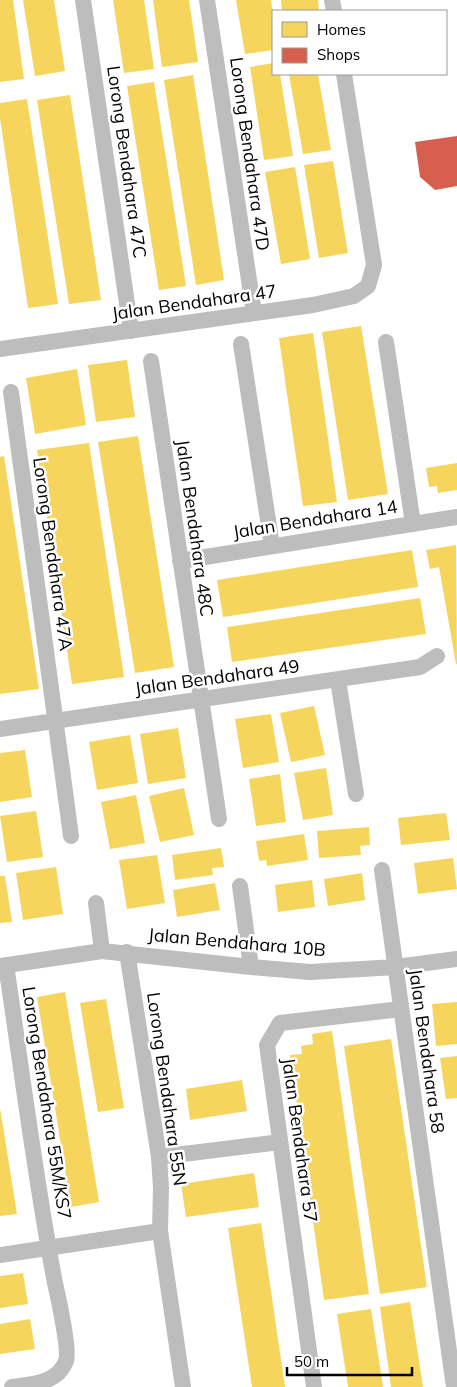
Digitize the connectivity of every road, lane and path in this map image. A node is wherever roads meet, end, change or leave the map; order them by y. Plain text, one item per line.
1 (83, 0) edge
2 (207, 0) edge
3 (344, 75) edge
4 (254, 313) junction
5 (131, 331) junction
6 (386, 342) dead end
7 (242, 344) dead end
8 (0, 349) edge
9 (151, 361) dead end
10 (11, 392) dead end
11 (457, 517) edge
12 (413, 524) junction
13 (272, 546) junction
14 (180, 561) junction
15 (437, 656) dead end
16 (338, 680) junction
17 (200, 700) junction
18 (55, 721) junction
19 (0, 729) edge
20 (356, 794) dead end
21 (219, 819) dead end
22 (71, 836) dead end
23 (382, 870) dead end
24 (240, 886) dead end
25 (96, 903) dead end
26 (102, 950) junction
27 (128, 952) junction
28 (457, 959) edge
29 (3, 966) edge
30 (251, 967) junction
31 (396, 967) junction
32 (401, 1009) junction
33 (280, 1142) junction
34 (158, 1157) junction
35 (160, 1232) junction
36 (49, 1248) junction
37 (0, 1255) edge
38 (12, 1387) edge
39 (183, 1387) edge
40 (314, 1387) edge
41 (454, 1387) edge

1 - 5 street, Lorong Bendahara 47C
2 - 4 street, Lorong Bendahara 47D
3 - 4 street, Jalan Bendahara 47
4 - 5 street, Jalan Bendahara 47
5 - 8 street, Jalan Bendahara 47
6 - 12 street
7 - 13 street
9 - 14 street, Jalan Bendahara 48C
10 - 18 street, Lorong Bendahara 47A
11 - 12 street, Jalan Bendahara 14
12 - 13 street, Jalan Bendahara 14
13 - 14 street, Jalan Bendahara 14
14 - 17 street, Jalan Bendahara 48C
15 - 16 street, Jalan Bendahara 49
16 - 17 street, Jalan Bendahara 49
16 - 20 street
17 - 18 street, Jalan Bendahara 49
17 - 21 street, Jalan Bendahara 48C
18 - 19 street, Jalan Bendahara 49
18 - 22 street, Lorong Bendahara 47A
23 - 31 street, Jalan Bendahara 58
24 - 30 street
25 - 26 street
26 - 27 street, Jalan Bendahara 10B
26 - 29 street, Jalan Bendahara 10B
27 - 30 street, Jalan Bendahara 10B
27 - 34 street, Lorong Bendahara 55N
28 - 31 street, Jalan Bendahara 10B
29 - 36 street, Lorong Bendahara 55M/KS7
30 - 31 street, Jalan Bendahara 10B
31 - 32 street, Jalan Bendahara 58
32 - 33 street, Jalan Bendahara 57
32 - 41 street, Jalan Bendahara 58
33 - 34 street
33 - 40 street, Jalan Bendahara 57
34 - 35 street, Lorong Bendahara 55N
35 - 36 street
35 - 39 street, Lorong Bendahara 55N
36 - 37 street
36 - 38 street, Lorong Bendahara 55M/KS7

